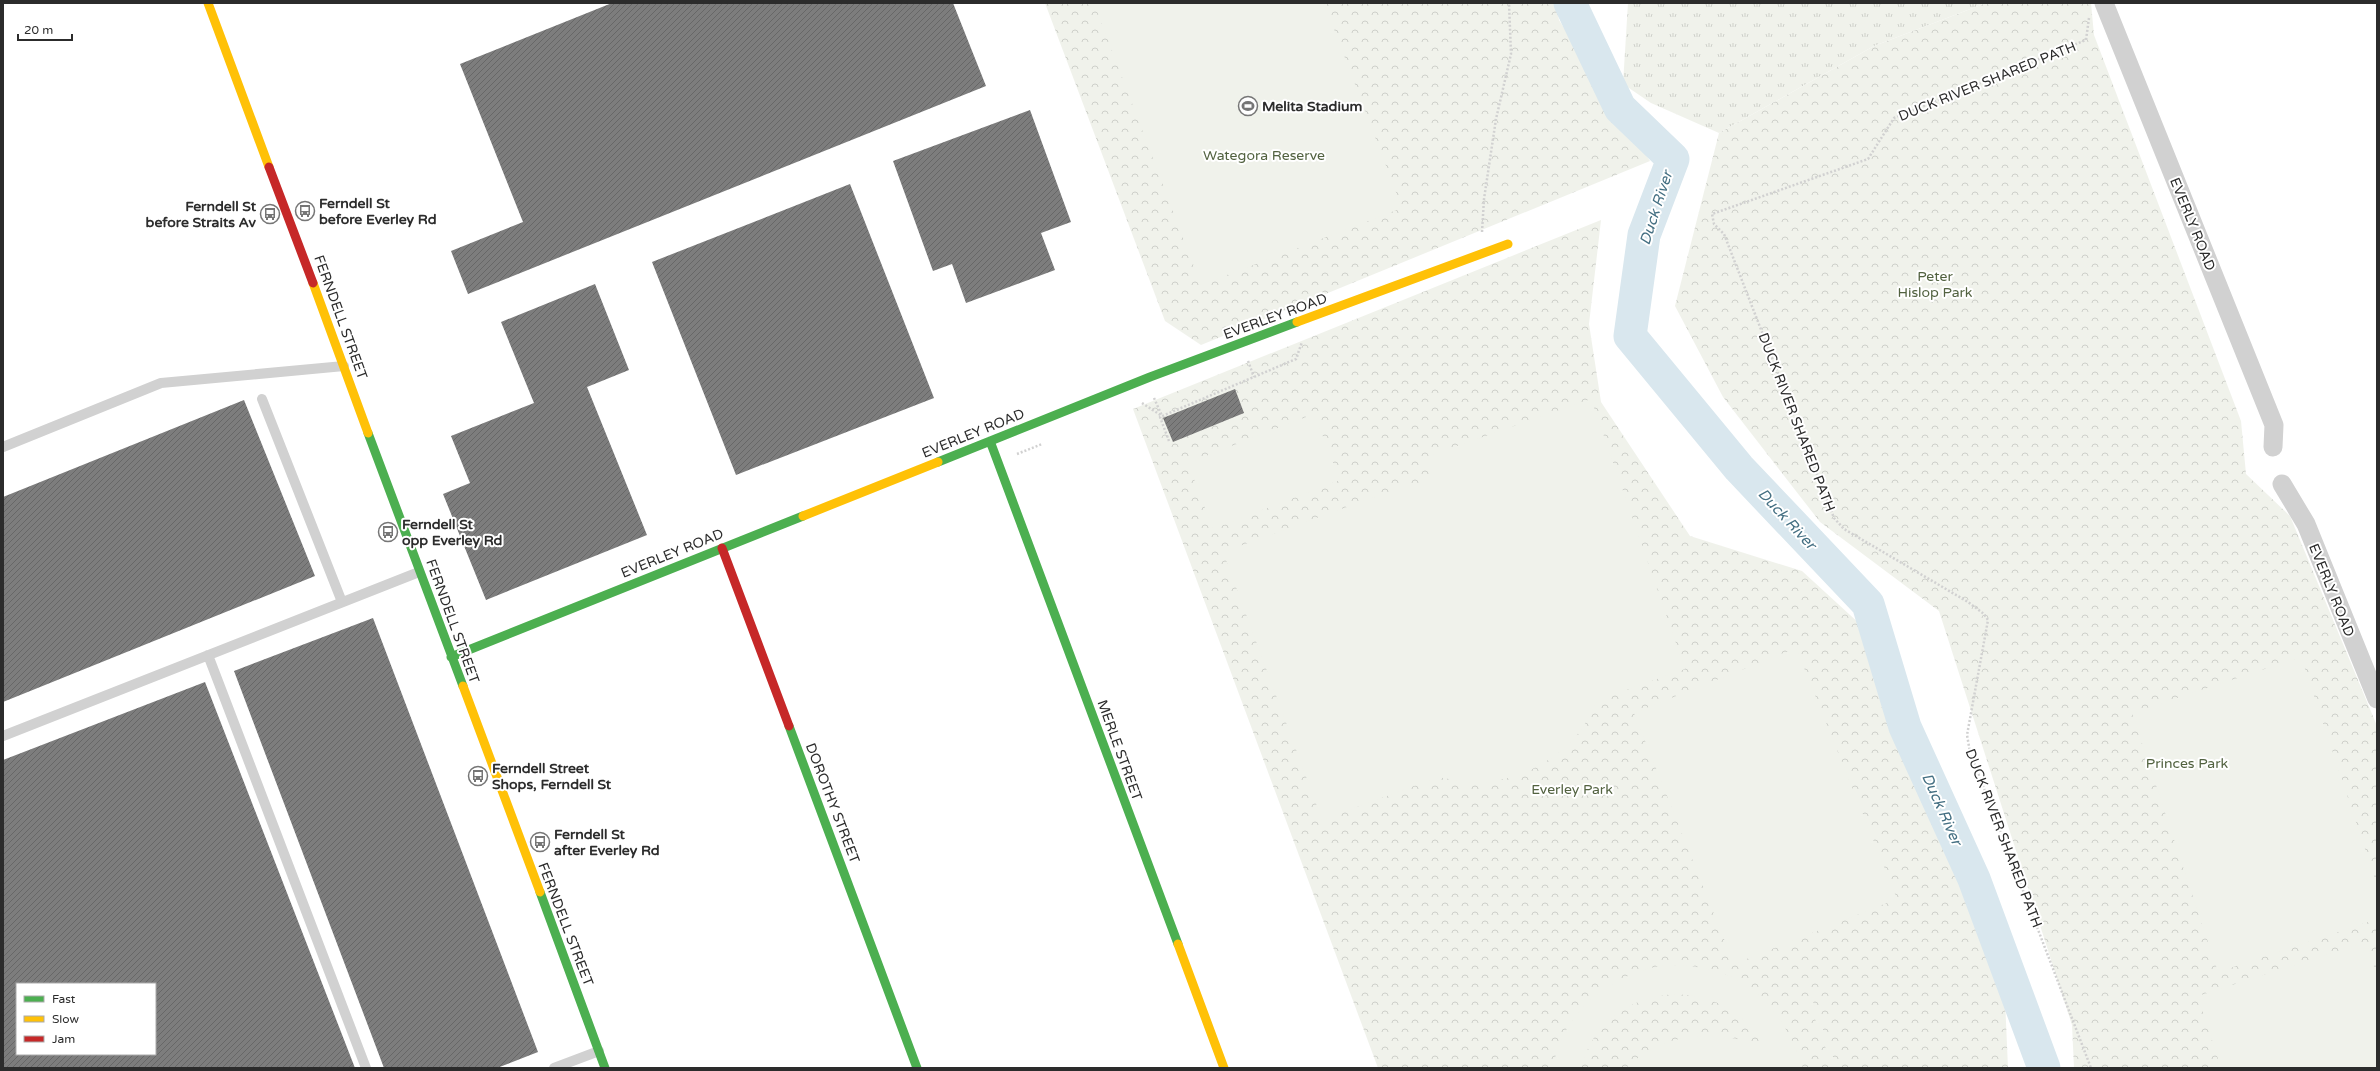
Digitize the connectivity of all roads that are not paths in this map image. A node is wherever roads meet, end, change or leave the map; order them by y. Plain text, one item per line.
1 (208, 3) edge
2 (2097, 8) edge
3 (1508, 244) dead end
4 (344, 366) junction
5 (262, 399) dead end
6 (990, 441) junction
7 (2273, 446) dead end
8 (3, 447) edge
9 (2282, 484) dead end
10 (722, 548) junction
11 (420, 572) junction
12 (342, 602) junction
13 (208, 655) junction
14 (451, 657) junction
15 (2377, 699) edge
16 (3, 736) edge
17 (599, 1051) junction
18 (366, 1068) edge
19 (554, 1068) edge
20 (605, 1068) edge
21 (917, 1068) edge
22 (1224, 1068) edge

1 - 4 street, FERNDELL STREET
2 - 7 street, EVERLY ROAD
3 - 6 street, EVERLEY ROAD
4 - 8 lane
4 - 11 street, FERNDELL STREET
5 - 12 lane
6 - 10 street, EVERLEY ROAD
6 - 22 street, MERLE STREET
9 - 15 street, EVERLY ROAD
10 - 14 street, EVERLEY ROAD
10 - 21 street, DOROTHY STREET
11 - 12 lane
11 - 14 street, FERNDELL STREET
12 - 13 lane
13 - 16 lane
13 - 18 lane
14 - 17 street, FERNDELL STREET
17 - 19 lane
17 - 20 street, FERNDELL STREET

